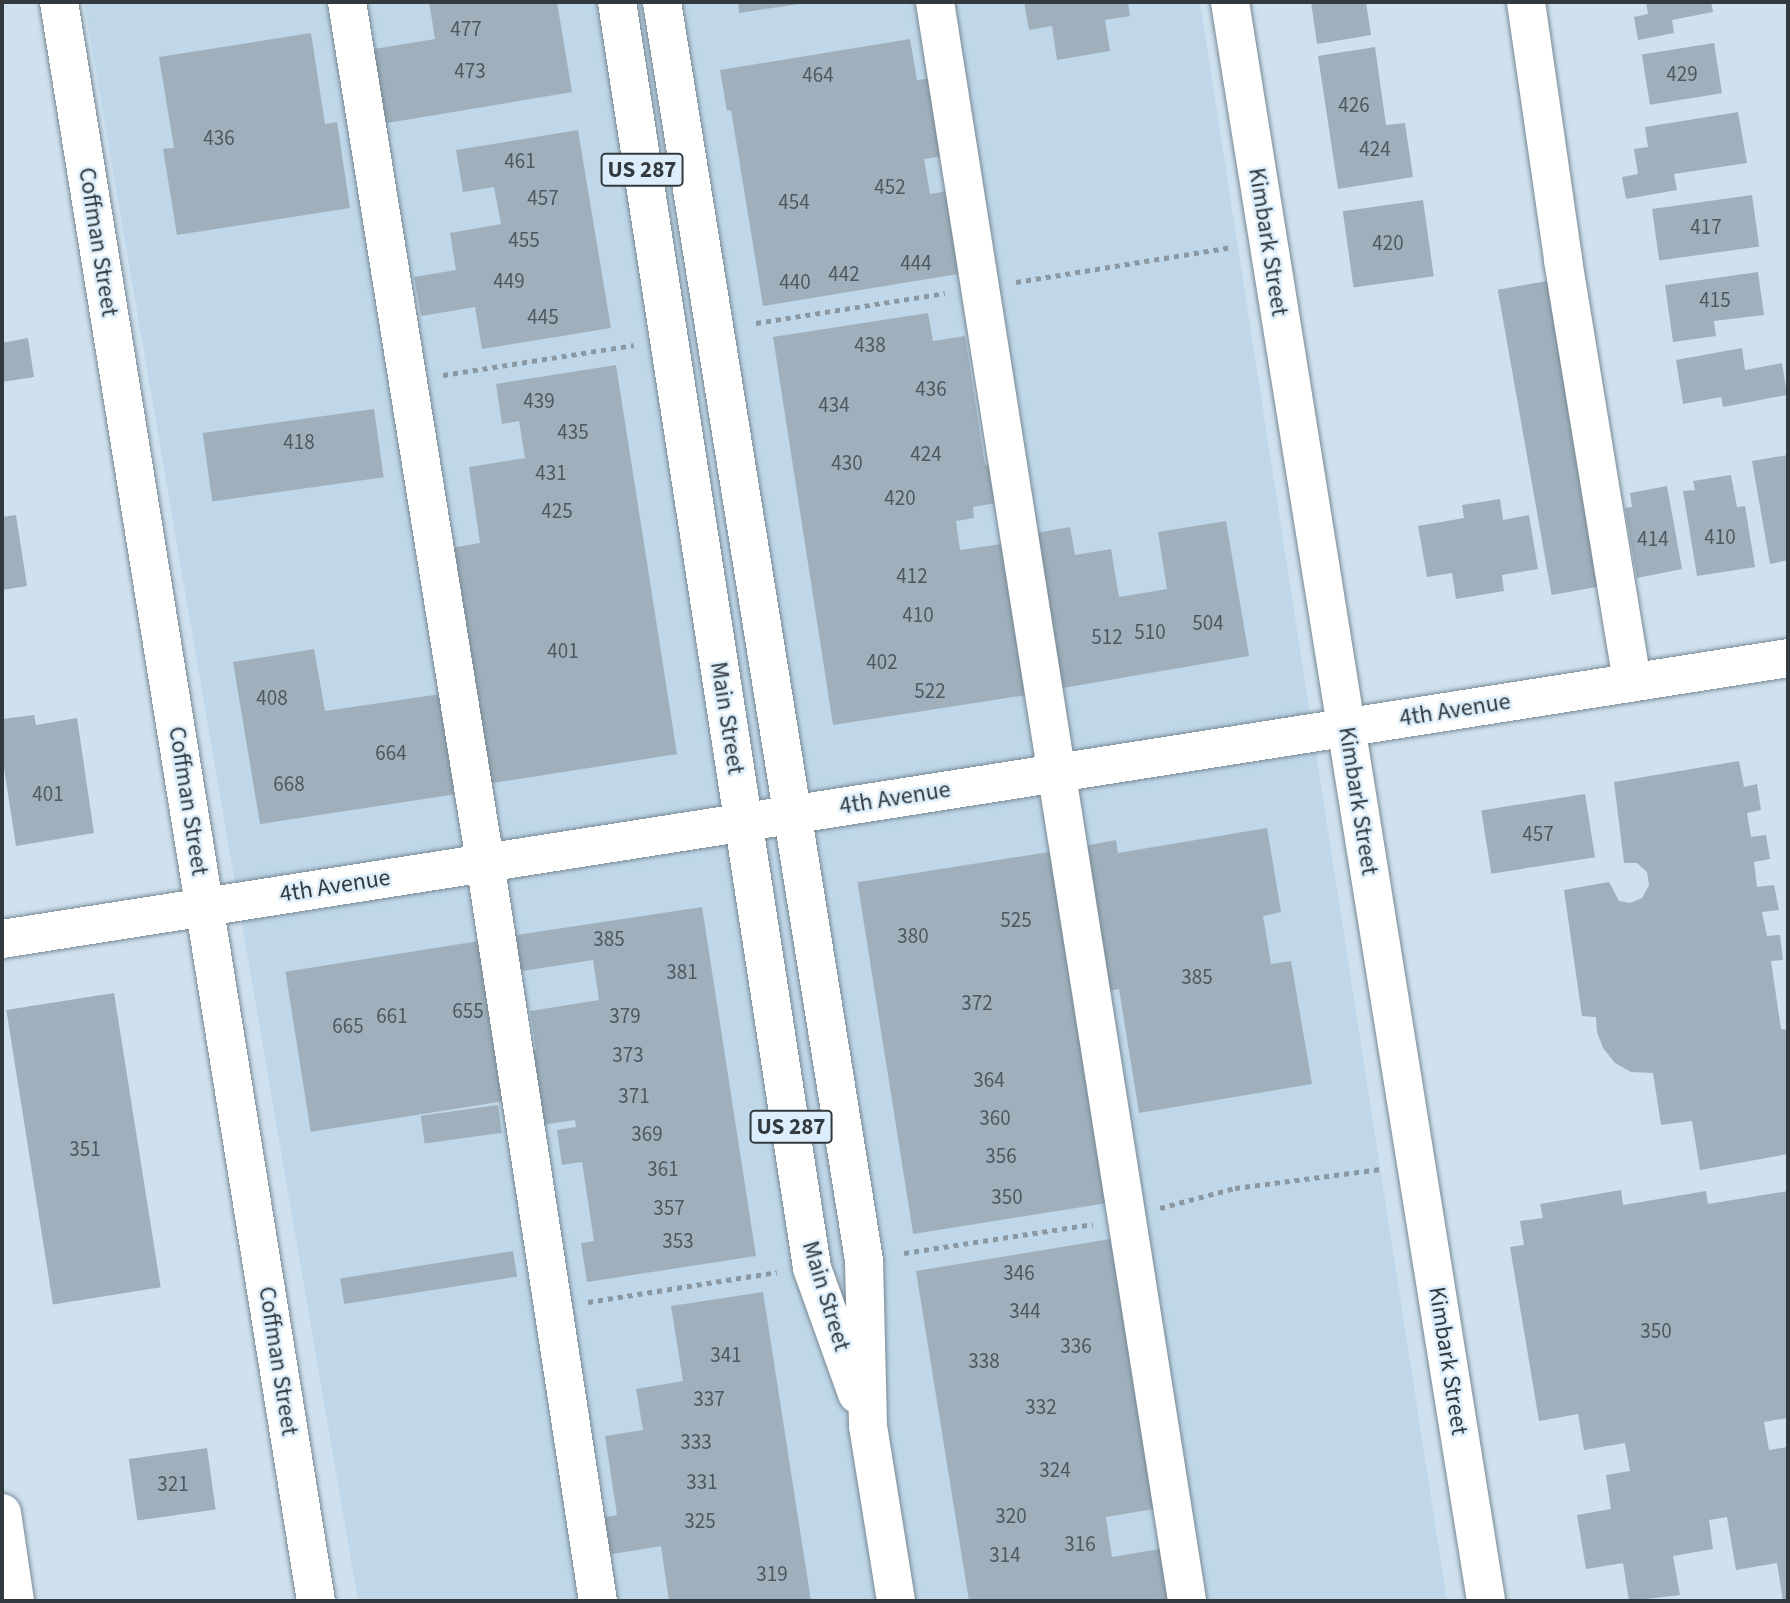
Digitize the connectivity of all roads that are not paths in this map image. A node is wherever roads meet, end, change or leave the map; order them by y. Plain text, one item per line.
1 (59, 2) edge
2 (347, 2) edge
3 (617, 2) edge
4 (662, 2) edge
5 (935, 2) edge
6 (1230, 2) edge
7 (1526, 2) edge
8 (1788, 658) edge
9 (1632, 682) junction
10 (1346, 728) junction
11 (1055, 773) junction
12 (791, 814) junction
13 (743, 821) junction
14 (485, 862) junction
15 (205, 906) junction
16 (2, 939) edge
17 (868, 1426) junction
18 (2, 1513) edge
19 (15, 1601) edge
20 (316, 1601) edge
21 (598, 1601) edge
22 (895, 1601) edge
23 (1188, 1601) edge
24 (1486, 1601) edge

1 - 15 main road, Coffman Street
2 - 14 main road
3 - 13 main road, Main Street / US 287
4 - 12 main road, Main Street / US 287
5 - 11 main road
6 - 10 main road, Kimbark Street
7 - 9 main road
8 - 9 main road, 4th Avenue
9 - 10 main road, 4th Avenue
10 - 11 main road, 4th Avenue
10 - 24 main road, Kimbark Street
11 - 12 main road, 4th Avenue
11 - 23 main road
12 - 13 main road, 4th Avenue
12 - 17 main road, Main Street / US 287
13 - 14 main road, 4th Avenue
13 - 17 main road, Main Street / US 287
14 - 15 main road, 4th Avenue
14 - 21 main road
15 - 16 main road, 4th Avenue
15 - 20 main road, Coffman Street
17 - 22 main road, Main Street / US 287
18 - 19 main road

